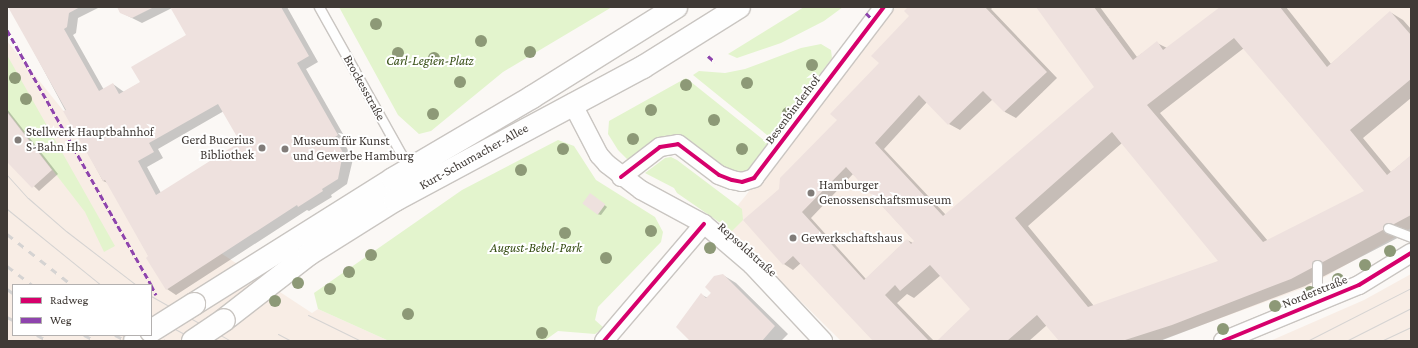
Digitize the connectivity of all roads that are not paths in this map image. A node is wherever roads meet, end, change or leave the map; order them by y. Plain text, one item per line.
1 (319, 7) edge
2 (676, 7) edge
3 (884, 7) edge
4 (737, 8) edge
5 (572, 103) junction
6 (621, 177) junction
7 (415, 178) junction
8 (704, 224) junction
9 (1388, 228) dead end
10 (1411, 237) edge
11 (1411, 254) edge
12 (1317, 265) dead end
13 (1317, 302) junction
14 (152, 330) edge
15 (193, 341) edge
16 (604, 341) edge
17 (823, 341) edge
18 (1223, 341) edge

1 - 7 lane, Brockesstraße
2 - 7 main road, Kurt-Schumacher-Allee
3 - 6 street, Besenbinderhof
4 - 5 main road, Kurt-Schumacher-Allee
5 - 6 street, Repsoldstraße
5 - 7 main road, Kurt-Schumacher-Allee
6 - 8 street, Repsoldstraße
7 - 14 main road, Kurt-Schumacher-Allee, bridge
7 - 15 main road, Kurt-Schumacher-Allee, bridge
8 - 16 street
8 - 17 street, Repsoldstraße
9 - 10 lane
11 - 13 street, Norderstraße
12 - 13 lane
13 - 18 street, Norderstraße

